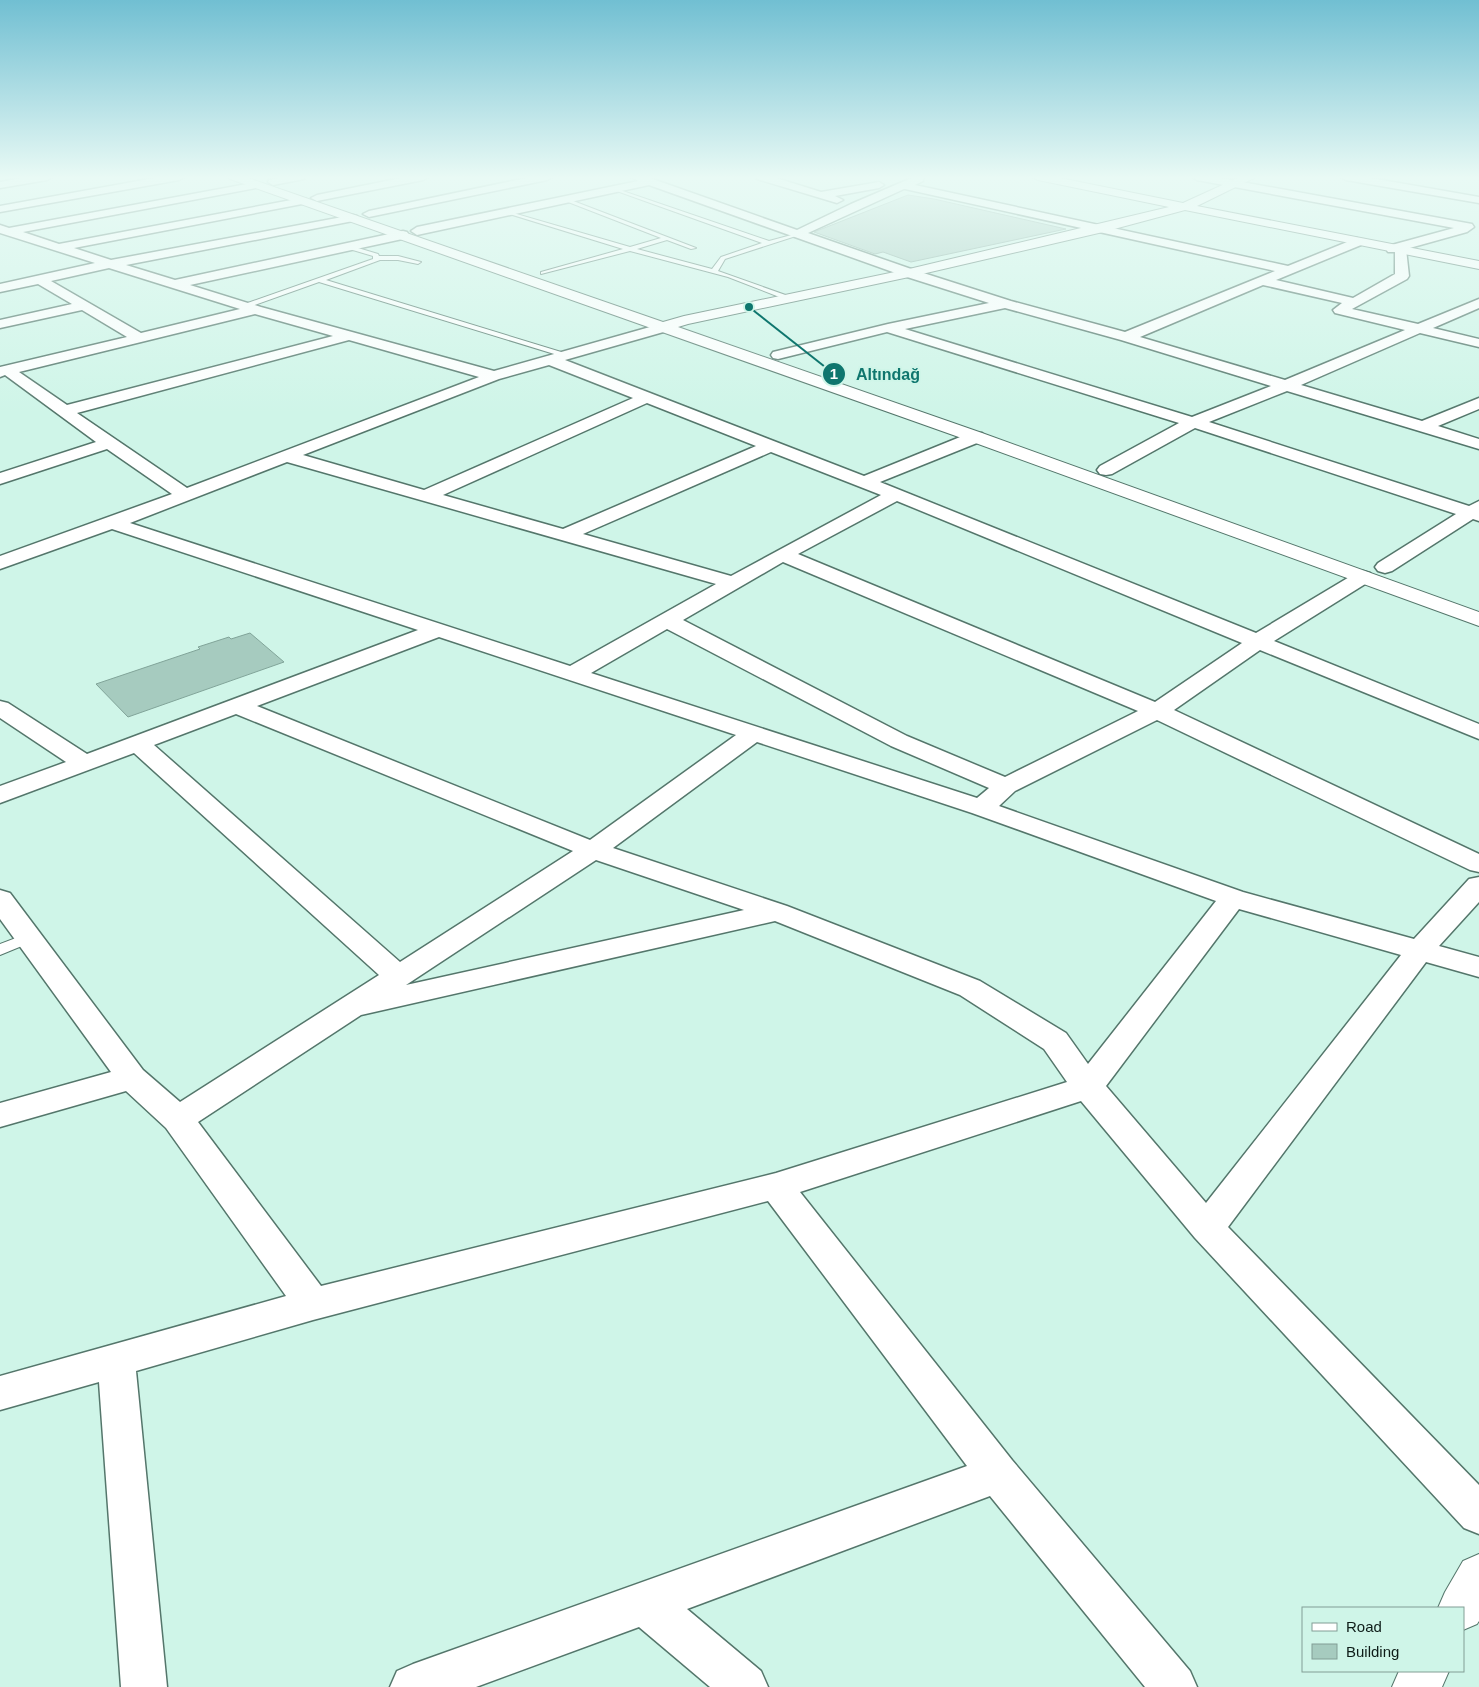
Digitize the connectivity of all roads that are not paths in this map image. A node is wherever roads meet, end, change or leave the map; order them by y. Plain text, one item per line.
1 (83, 256) edge
2 (152, 256) edge
3 (307, 256) edge
4 (470, 256) edge
5 (486, 256) edge
6 (606, 256) edge
7 (655, 256) edge
8 (730, 256) edge
9 (859, 256) edge
10 (983, 256) edge
11 (1226, 256) edge
12 (1324, 256) edge
13 (1398, 256) edge
14 (1428, 256) edge
15 (378, 258) joint
16 (418, 262) dead end
17 (109, 264) junction
18 (1479, 265) edge
19 (1289, 270) junction
20 (714, 272) junction
21 (544, 273) junction
22 (909, 273) junction
23 (39, 279) junction
24 (319, 280) junction
25 (1262, 281) junction
26 (175, 284) junction
27 (0, 288) edge
28 (790, 298) junction
29 (1354, 302) junction
30 (1479, 303) edge
31 (1006, 304) junction
32 (84, 306) junction
33 (249, 308) junction
34 (684, 320) junction
35 (0, 324) edge
36 (662, 328) junction
37 (888, 328) junction
38 (1420, 328) junction
39 (350, 336) junction
40 (1126, 337) junction
41 (139, 338) junction
42 (1479, 343) edge
43 (778, 355) junction
44 (559, 357) junction
45 (4, 371) edge
46 (494, 376) junction
47 (1285, 386) junction
48 (648, 396) junction
49 (1479, 403) edge
50 (64, 411) junction
51 (1193, 422) junction
52 (1423, 427) junction
53 (976, 437) junction
54 (108, 443) junction
55 (1479, 444) edge
56 (770, 446) junction
57 (286, 456) junction
58 (1106, 470) junction
59 (0, 479) edge
60 (864, 482) junction
61 (896, 494) junction
62 (186, 495) junction
63 (427, 495) junction
64 (1476, 511) edge
65 (112, 523) junction
66 (567, 534) junction
67 (1310, 541) dead end
68 (782, 555) junction
69 (0, 563) edge
70 (1365, 569) junction
71 (1393, 570) joint
72 (734, 583) junction
73 (1479, 618) edge
74 (667, 620) junction
75 (439, 630) junction
76 (1256, 643) junction
77 (572, 674) junction
78 (235, 706) junction
79 (0, 708) edge
80 (1157, 711) junction
81 (1479, 732) edge
82 (754, 733) junction
83 (137, 743) junction
84 (84, 764) junction
85 (1006, 786) junction
86 (0, 795) edge
87 (981, 808) junction
88 (593, 850) junction
89 (1479, 864) edge
90 (1479, 885) edge
91 (1233, 898) junction
92 (0, 899) edge
93 (777, 912) junction
94 (29, 938) junction
95 (1421, 949) junction
96 (0, 950) edge
97 (1479, 967) edge
98 (1479, 972) edge
99 (398, 976) junction
100 (345, 1010) junction
101 (132, 1078) junction
102 (1088, 1087) junction
103 (0, 1115) edge
104 (178, 1119) junction
105 (776, 1186) junction
106 (1207, 1228) junction
107 (313, 1304) junction
108 (116, 1358) junction
109 (0, 1392) edge
110 (998, 1474) junction
111 (1479, 1514) edge
112 (1479, 1577) edge
113 (645, 1603) junction
114 (1462, 1607) edge
115 (1424, 1672) edge
116 (144, 1687) edge
117 (413, 1687) edge
118 (746, 1687) edge
119 (1174, 1687) edge
120 (1416, 1687) edge

1 - 17 street
2 - 17 street
3 - 26 street
4 - 36 main road
5 - 21 main road
6 - 21 lane
7 - 20 lane
8 - 20 lane
9 - 22 street
10 - 22 main road
11 - 19 street
12 - 19 street
13 - 29 street
14 - 18 main road
15 - 16 lane
15 - 24 lane
17 - 23 street
17 - 26 street
19 - 25 street
20 - 28 lane
21 - 34 main road
22 - 28 main road
22 - 31 street
23 - 27 street
23 - 32 street
24 - 33 lane
24 - 44 lane
25 - 29 street
25 - 40 street
26 - 33 street
28 - 34 main road
29 - 38 street
30 - 38 street
31 - 37 street
31 - 40 street
32 - 35 street
32 - 41 street
33 - 39 street
33 - 41 street
34 - 36 main road
34 - 43 main road
36 - 44 street
36 - 53 main road
37 - 43 street
37 - 51 street
38 - 42 street
38 - 47 street
39 - 46 street
39 - 50 street
40 - 47 street
41 - 45 street
43 - 58 main road
44 - 46 street
44 - 48 street
45 - 50 street
46 - 57 street
47 - 51 street
47 - 52 street
48 - 56 street
48 - 63 street
49 - 52 street
50 - 54 street
51 - 58 street
51 - 64 street
52 - 55 street
53 - 60 street
53 - 70 main road
54 - 59 street
54 - 62 street
56 - 60 street
56 - 66 street
57 - 62 street
57 - 63 street
58 - 67 main road
60 - 61 street
61 - 68 street
61 - 76 street
62 - 65 street
63 - 66 street
64 - 71 street
65 - 69 street
65 - 75 street
66 - 72 street
68 - 72 street
68 - 80 street
70 - 71 main road
70 - 73 main road
70 - 76 street
72 - 74 street
74 - 77 street
74 - 85 street
75 - 77 street
75 - 78 street
76 - 80 street
76 - 81 street
77 - 82 street
78 - 83 street
78 - 88 street
79 - 84 street
80 - 85 street
80 - 89 street
82 - 87 street
82 - 88 street
83 - 84 street
83 - 99 street
84 - 86 street
85 - 87 street
87 - 91 street
88 - 93 street
88 - 99 street
90 - 95 street
91 - 95 street
91 - 102 street
92 - 94 street
93 - 100 street
93 - 102 street
94 - 96 lane
94 - 101 street
95 - 97 street
95 - 98 street
95 - 106 street
99 - 100 street
100 - 104 street
101 - 103 street
101 - 104 street
102 - 105 street
102 - 106 street
104 - 107 street
105 - 107 street
105 - 110 street
106 - 111 street
107 - 108 street
108 - 109 street
108 - 116 street
110 - 113 street
110 - 119 street
112 - 114 main road
113 - 117 street
113 - 118 street
115 - 120 main road

